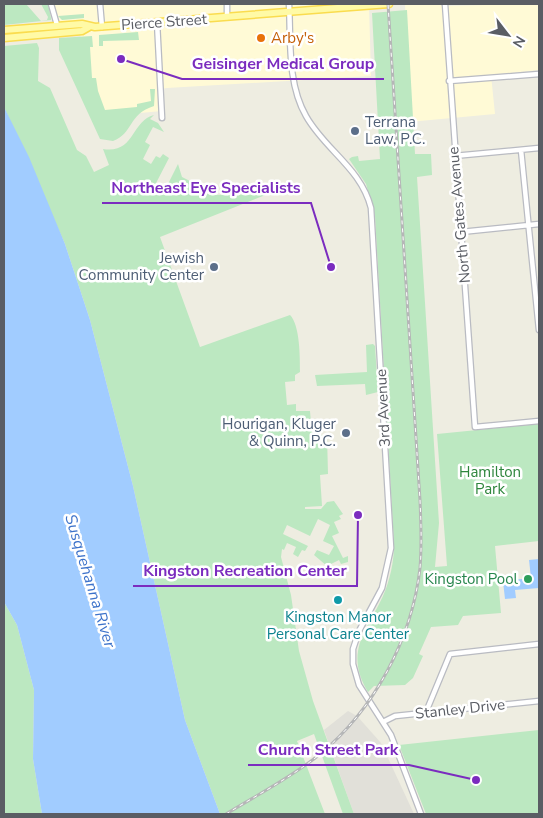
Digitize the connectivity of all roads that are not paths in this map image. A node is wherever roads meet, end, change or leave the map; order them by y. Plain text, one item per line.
1 (51, 4) edge
2 (100, 4) edge
3 (226, 4) edge
4 (289, 4) edge
5 (389, 4) edge
6 (445, 4) edge
7 (289, 12) junction
8 (227, 17) junction
9 (157, 22) junction
10 (58, 25) junction
11 (89, 27) junction
12 (102, 27) junction
13 (4, 30) edge
14 (4, 38) edge
15 (539, 74) edge
16 (449, 81) junction
17 (162, 118) dead end
18 (539, 148) edge
19 (521, 150) junction
20 (454, 156) junction
21 (539, 224) edge
22 (528, 225) junction
23 (461, 232) junction
24 (539, 330) edge
25 (539, 421) edge
26 (539, 644) edge
27 (539, 701) edge
28 (426, 712) junction
29 (383, 722) junction
30 (421, 814) edge

1 - 10 street
2 - 12 street
3 - 8 street
4 - 7 street, 3rd Avenue
5 - 7 main road, Pierce Street
6 - 16 street, North Gates Avenue
7 - 8 main road, Pierce Street
7 - 29 street, 3rd Avenue
8 - 9 main road, Pierce Street
9 - 12 main road, Pierce Street
9 - 17 street
10 - 11 main road, Pierce Street
10 - 13 main road, Pierce Street
11 - 12 main road, Pierce Street
11 - 14 main road, Pierce Street
15 - 16 street
16 - 20 street, North Gates Avenue
18 - 19 street
19 - 20 street
19 - 22 street
20 - 23 street, North Gates Avenue
21 - 22 street
22 - 23 street
22 - 24 street
23 - 25 street, North Gates Avenue
26 - 28 street
27 - 28 street, Stanley Drive
28 - 29 street, Stanley Drive
29 - 30 street, 3rd Avenue

